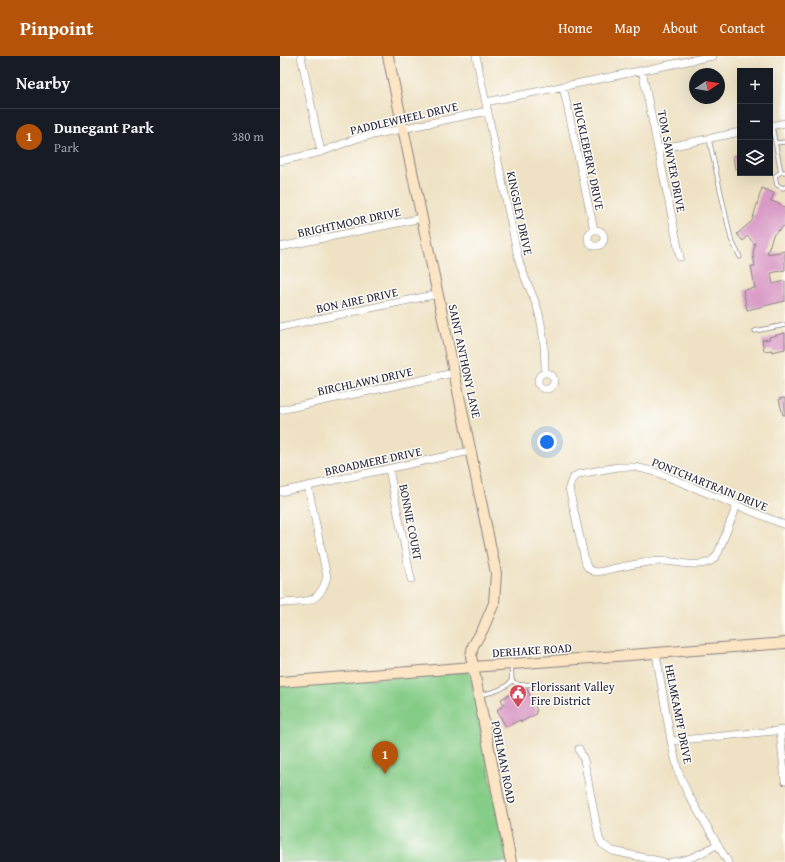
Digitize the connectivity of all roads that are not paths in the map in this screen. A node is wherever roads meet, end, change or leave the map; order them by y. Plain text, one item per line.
1 (302, 56) edge
2 (388, 56) edge
3 (476, 56) edge
4 (713, 56) edge
5 (642, 70) junction
6 (563, 86) junction
7 (486, 102) junction
8 (488, 111) junction
9 (785, 123) edge
10 (773, 126) edge
11 (403, 128) junction
12 (737, 133) edge
13 (773, 134) edge
14 (709, 139) junction
15 (785, 142) edge
16 (775, 143) junction
17 (659, 149) junction
18 (321, 152) junction
19 (280, 161) edge
20 (783, 172) edge
21 (785, 188) edge
22 (422, 218) junction
23 (594, 230) dead end
24 (280, 247) edge
25 (680, 257) dead end
26 (740, 257) dead end
27 (438, 294) junction
28 (785, 325) edge
29 (280, 327) edge
30 (755, 331) dead end
31 (545, 372) dead end
32 (454, 373) junction
33 (280, 410) edge
34 (470, 451) junction
35 (389, 469) junction
36 (308, 486) junction
37 (280, 492) edge
38 (737, 506) junction
39 (785, 525) edge
40 (411, 578) dead end
41 (280, 603) edge
42 (785, 643) edge
43 (656, 654) junction
44 (511, 664) junction
45 (472, 667) junction
46 (512, 680) junction
47 (280, 682) edge
48 (540, 684) dead end
49 (478, 695) junction
50 (782, 730) edge
51 (671, 741) junction
52 (579, 749) dead end
53 (785, 781) edge
54 (718, 844) junction
55 (511, 862) edge
56 (664, 862) edge
57 (671, 862) edge
58 (728, 862) edge

1 - 18 street
2 - 11 street, SAINT ANTHONY LANE
3 - 7 street, KINGSLEY DRIVE
4 - 5 street
5 - 6 street
5 - 17 street, TOM SAWYER DRIVE
6 - 7 street
6 - 23 street, HUCKLEBERRY DRIVE
7 - 8 street, KINGSLEY DRIVE
8 - 11 street, PADDLEWHEEL DRIVE
8 - 31 street, KINGSLEY DRIVE
9 - 10 street
11 - 18 street, PADDLEWHEEL DRIVE
11 - 22 street, SAINT ANTHONY LANE
12 - 14 street
13 - 16 lane
14 - 17 street
14 - 26 lane
15 - 16 lane
16 - 20 lane
17 - 25 street, TOM SAWYER DRIVE
18 - 19 street, PADDLEWHEEL DRIVE
20 - 21 lane
22 - 24 street, BRIGHTMOOR DRIVE
22 - 27 street, SAINT ANTHONY LANE
27 - 29 street, BON AIRE DRIVE
27 - 32 street, SAINT ANTHONY LANE
28 - 30 lane
32 - 33 street, BIRCHLAWN DRIVE
32 - 34 street, SAINT ANTHONY LANE
34 - 35 street, BROADMERE DRIVE
34 - 45 street, SAINT ANTHONY LANE
35 - 36 street, BROADMERE DRIVE
35 - 40 street, BONNIE COURT
36 - 37 street, BROADMERE DRIVE
36 - 41 street
38 - 38 street, PONTCHARTRAIN DRIVE
38 - 39 street, PONTCHARTRAIN DRIVE
42 - 43 street, DERHAKE ROAD
43 - 44 street, DERHAKE ROAD
43 - 51 street, HELMKAMPF DRIVE
44 - 45 street, DERHAKE ROAD
44 - 46 lane
45 - 47 street, DERHAKE ROAD
45 - 49 street, POHLMAN ROAD
46 - 48 lane
46 - 49 lane
49 - 55 street, POHLMAN ROAD
50 - 51 street
50 - 53 street
51 - 54 street, HELMKAMPF DRIVE
52 - 56 street
54 - 57 street
54 - 58 street, HELMKAMPF DRIVE

